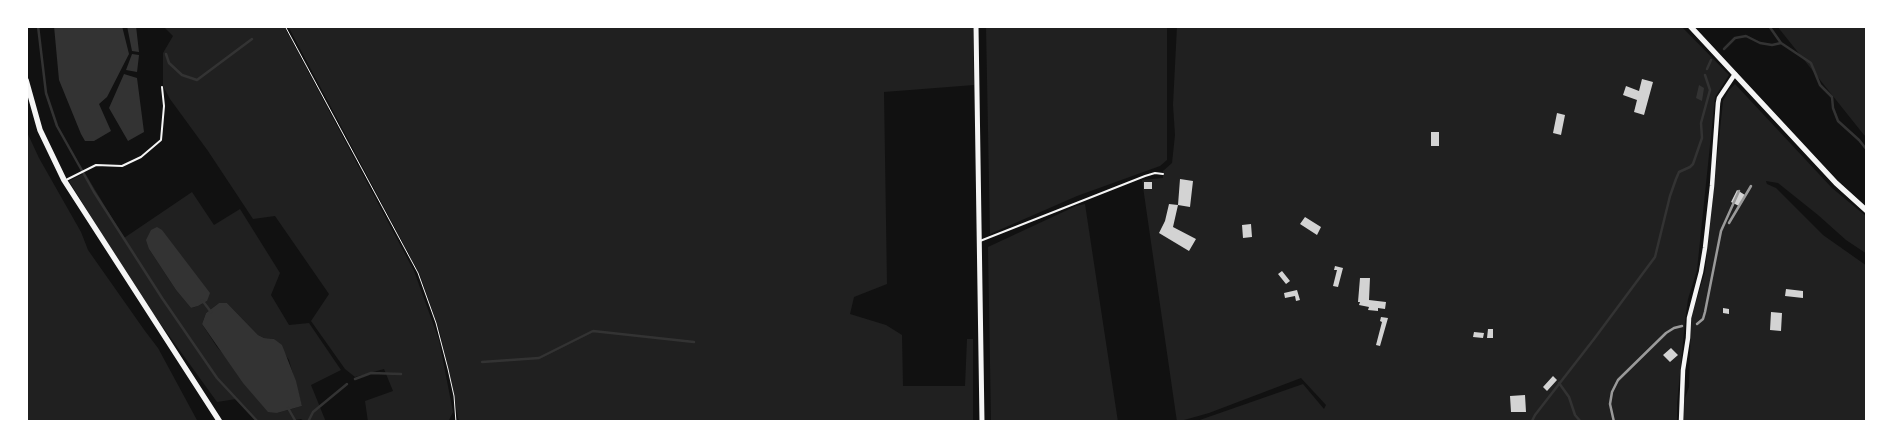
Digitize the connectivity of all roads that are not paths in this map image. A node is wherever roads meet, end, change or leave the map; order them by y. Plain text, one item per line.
1 (976, 26) edge
2 (1690, 26) edge
3 (1735, 74) junction
4 (26, 80) edge
5 (162, 87) dead end
6 (1163, 174) dead end
7 (64, 180) junction
8 (1867, 211) edge
9 (980, 241) junction
10 (220, 422) edge
11 (982, 422) edge
12 (1681, 422) edge

1 - 9 street
2 - 3 main road
3 - 8 main road
3 - 12 street
4 - 7 main road
5 - 7 lane
6 - 9 lane
7 - 10 main road
9 - 11 street

